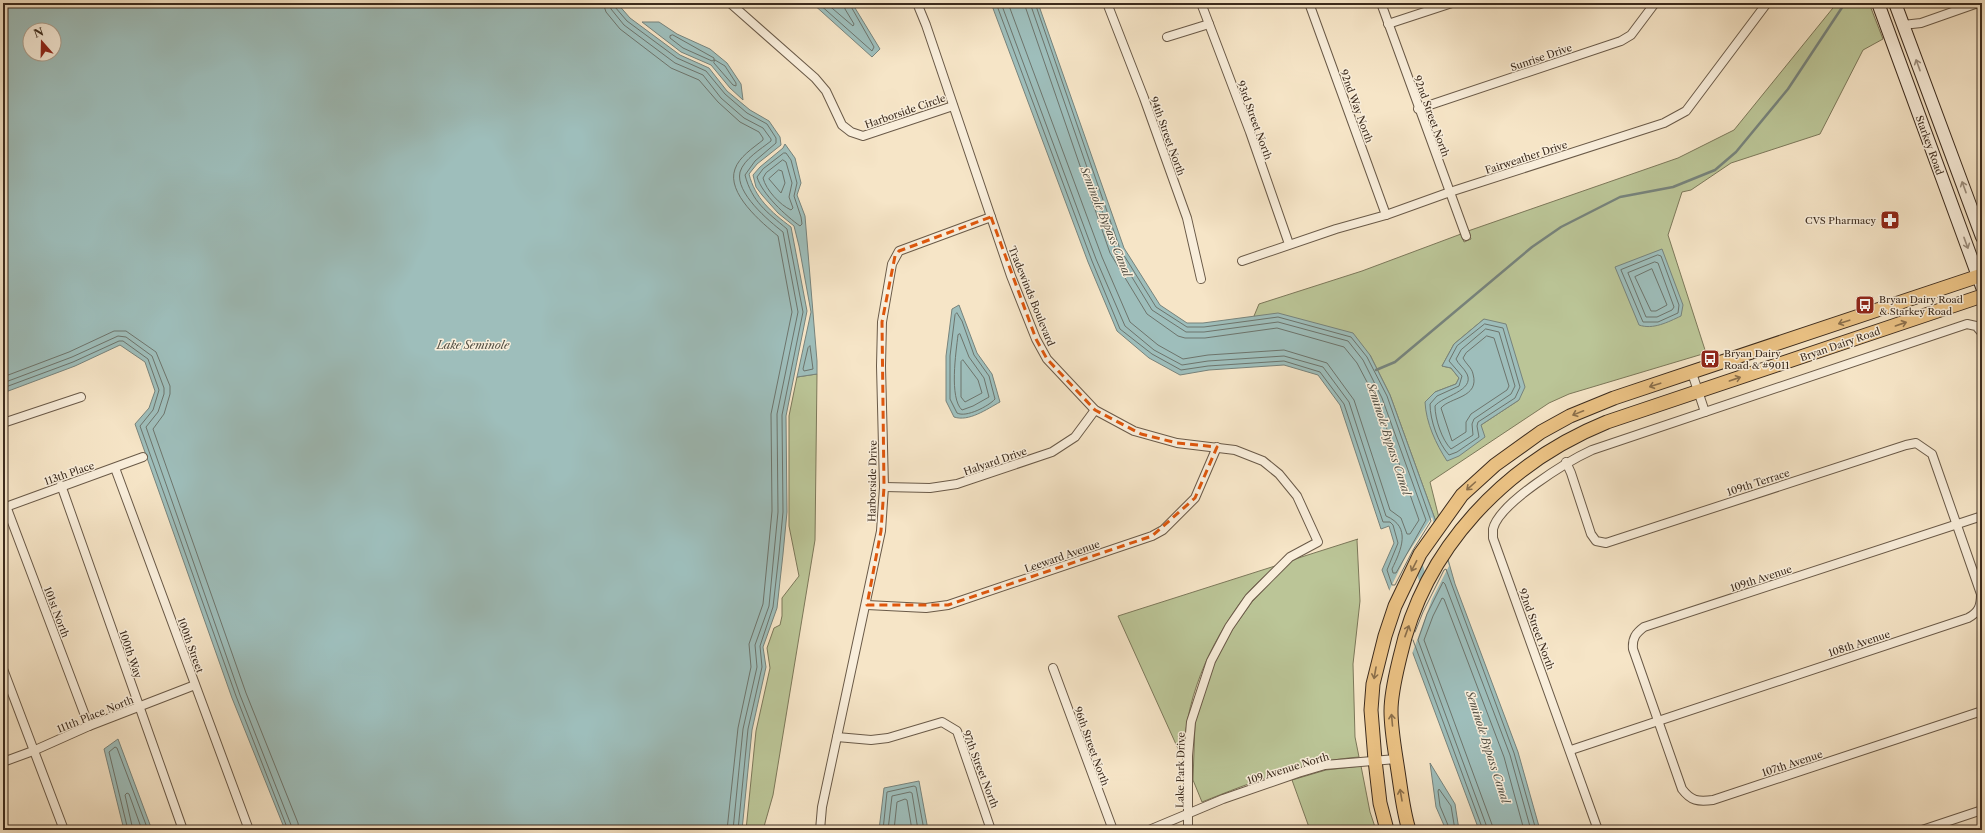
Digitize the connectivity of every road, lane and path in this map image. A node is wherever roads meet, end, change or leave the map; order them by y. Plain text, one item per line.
1 (730, 3) edge
2 (917, 3) edge
3 (1107, 3) edge
4 (1201, 3) edge
5 (1309, 3) edge
6 (1381, 3) edge
7 (1452, 3) edge
8 (1655, 3) edge
9 (1767, 3) edge
10 (1878, 3) edge
11 (1885, 3) edge
12 (1895, 3) edge
13 (1978, 3) edge
14 (1209, 24) junction
15 (1388, 24) junction
16 (1903, 25) junction
17 (1167, 37) dead end
18 (953, 106) junction
19 (1418, 108) junction
20 (1450, 192) junction
21 (1386, 215) junction
22 (991, 217) junction
23 (1466, 236) dead end
24 (1982, 237) edge
25 (1289, 244) junction
26 (1242, 261) dead end
27 (1201, 279) dead end
28 (1981, 280) edge
29 (1982, 296) edge
30 (1982, 333) edge
31 (1692, 373) junction
32 (1698, 392) junction
33 (81, 397) dead end
34 (1095, 410) junction
35 (1705, 412) junction
36 (3, 423) edge
37 (1217, 447) junction
38 (143, 457) dead end
39 (1566, 462) junction
40 (115, 468) junction
41 (61, 485) junction
42 (884, 487) junction
43 (5, 507) edge
44 (1982, 516) edge
45 (1956, 525) junction
46 (1318, 542) joint
47 (867, 605) junction
48 (1053, 668) dead end
49 (3, 669) edge
50 (196, 685) junction
51 (139, 707) junction
52 (1982, 711) edge
53 (1658, 720) junction
54 (89, 726) junction
55 (837, 737) junction
56 (1570, 750) junction
57 (33, 751) junction
58 (1396, 759) junction
59 (1375, 760) junction
60 (3, 762) edge
61 (1982, 810) edge
62 (1189, 812) junction
63 (64, 830) edge
64 (183, 830) edge
65 (249, 830) edge
66 (820, 830) edge
67 (991, 830) edge
68 (1113, 830) edge
69 (1149, 830) edge
70 (1188, 830) edge
71 (1387, 830) edge
72 (1409, 830) edge
73 (1598, 830) edge
74 (1922, 830) edge

1 - 18 street, Harborside Circle
2 - 18 street, Tradewinds Boulevard
3 - 27 street, 94th Street North
4 - 14 street, 93rd Street North
5 - 21 street, 92nd Way North
6 - 15 street, 92nd Street North
7 - 15 street
8 - 19 street, Sunrise Drive
9 - 20 street, Fairweather Drive
10 -> 28 main road, Starkey Road
11 - 16 main road
12 - 16 main road, Starkey Road
13 - 16 street
14 - 17 street
14 - 25 street, 93rd Street North
15 - 19 street, 92nd Street North
24 -> 16 main road, Starkey Road
18 - 22 street, Tradewinds Boulevard
19 - 20 street, 92nd Street North
20 - 21 street, Fairweather Drive
20 - 23 street, 92nd Street North
21 - 25 street, Fairweather Drive
22 - 34 street, Tradewinds Boulevard
22 - 42 street, Harborside Drive
25 - 26 street, Fairweather Drive
28 -> 31 main road, Bryan Dairy Road
32 -> 29 main road, Bryan Dairy Road
30 - 35 street
31 - 32 street
31 -> 59 main road, Bryan Dairy Road
32 - 35 street
58 -> 32 main road, Bryan Dairy Road
33 - 36 street
34 - 37 street, Tradewinds Boulevard
34 - 42 street, Halyard Drive
35 - 39 street
37 - 46 street, Tradewinds Boulevard
37 - 47 street, Leeward Avenue
38 - 40 street, 113th Place
39 - 45 street, 109th Terrace
39 - 56 street, 92nd Street North
40 - 41 street, 113th Place
40 - 50 street, 100th Street
41 - 43 street, 113th Place
41 - 51 street, 100th Way
42 - 47 street, Harborside Drive
43 - 54 street, 101st North
44 - 45 street, 109th Avenue
45 - 53 street, 108th Avenue
45 - 53 street, 109th Avenue
46 - 62 street, Lake Park Drive
47 - 55 street, Harborside Drive
48 - 68 street, 96th Street North
49 - 57 street
50 - 51 street, 111th Place North
50 - 65 street, 100th Street
51 - 54 street, 111th Place North
51 - 64 street, 100th Way
52 - 53 street, 107th Avenue
53 - 56 street, 108th Avenue
54 - 57 street, 111th Place North
55 - 66 street, Harborside Drive
55 - 67 street, 97th Street North
56 - 73 street, 92nd Street North
57 - 60 street, 111th Place North
57 - 63 street
58 - 59 street, 109 Avenue North
72 -> 58 main road, Bryan Dairy Road
59 - 62 street, 109 Avenue North
59 - 71 main road, Bryan Dairy Road
61 - 74 street
62 - 69 street, 109 Avenue North
62 - 70 street, Lake Park Drive

